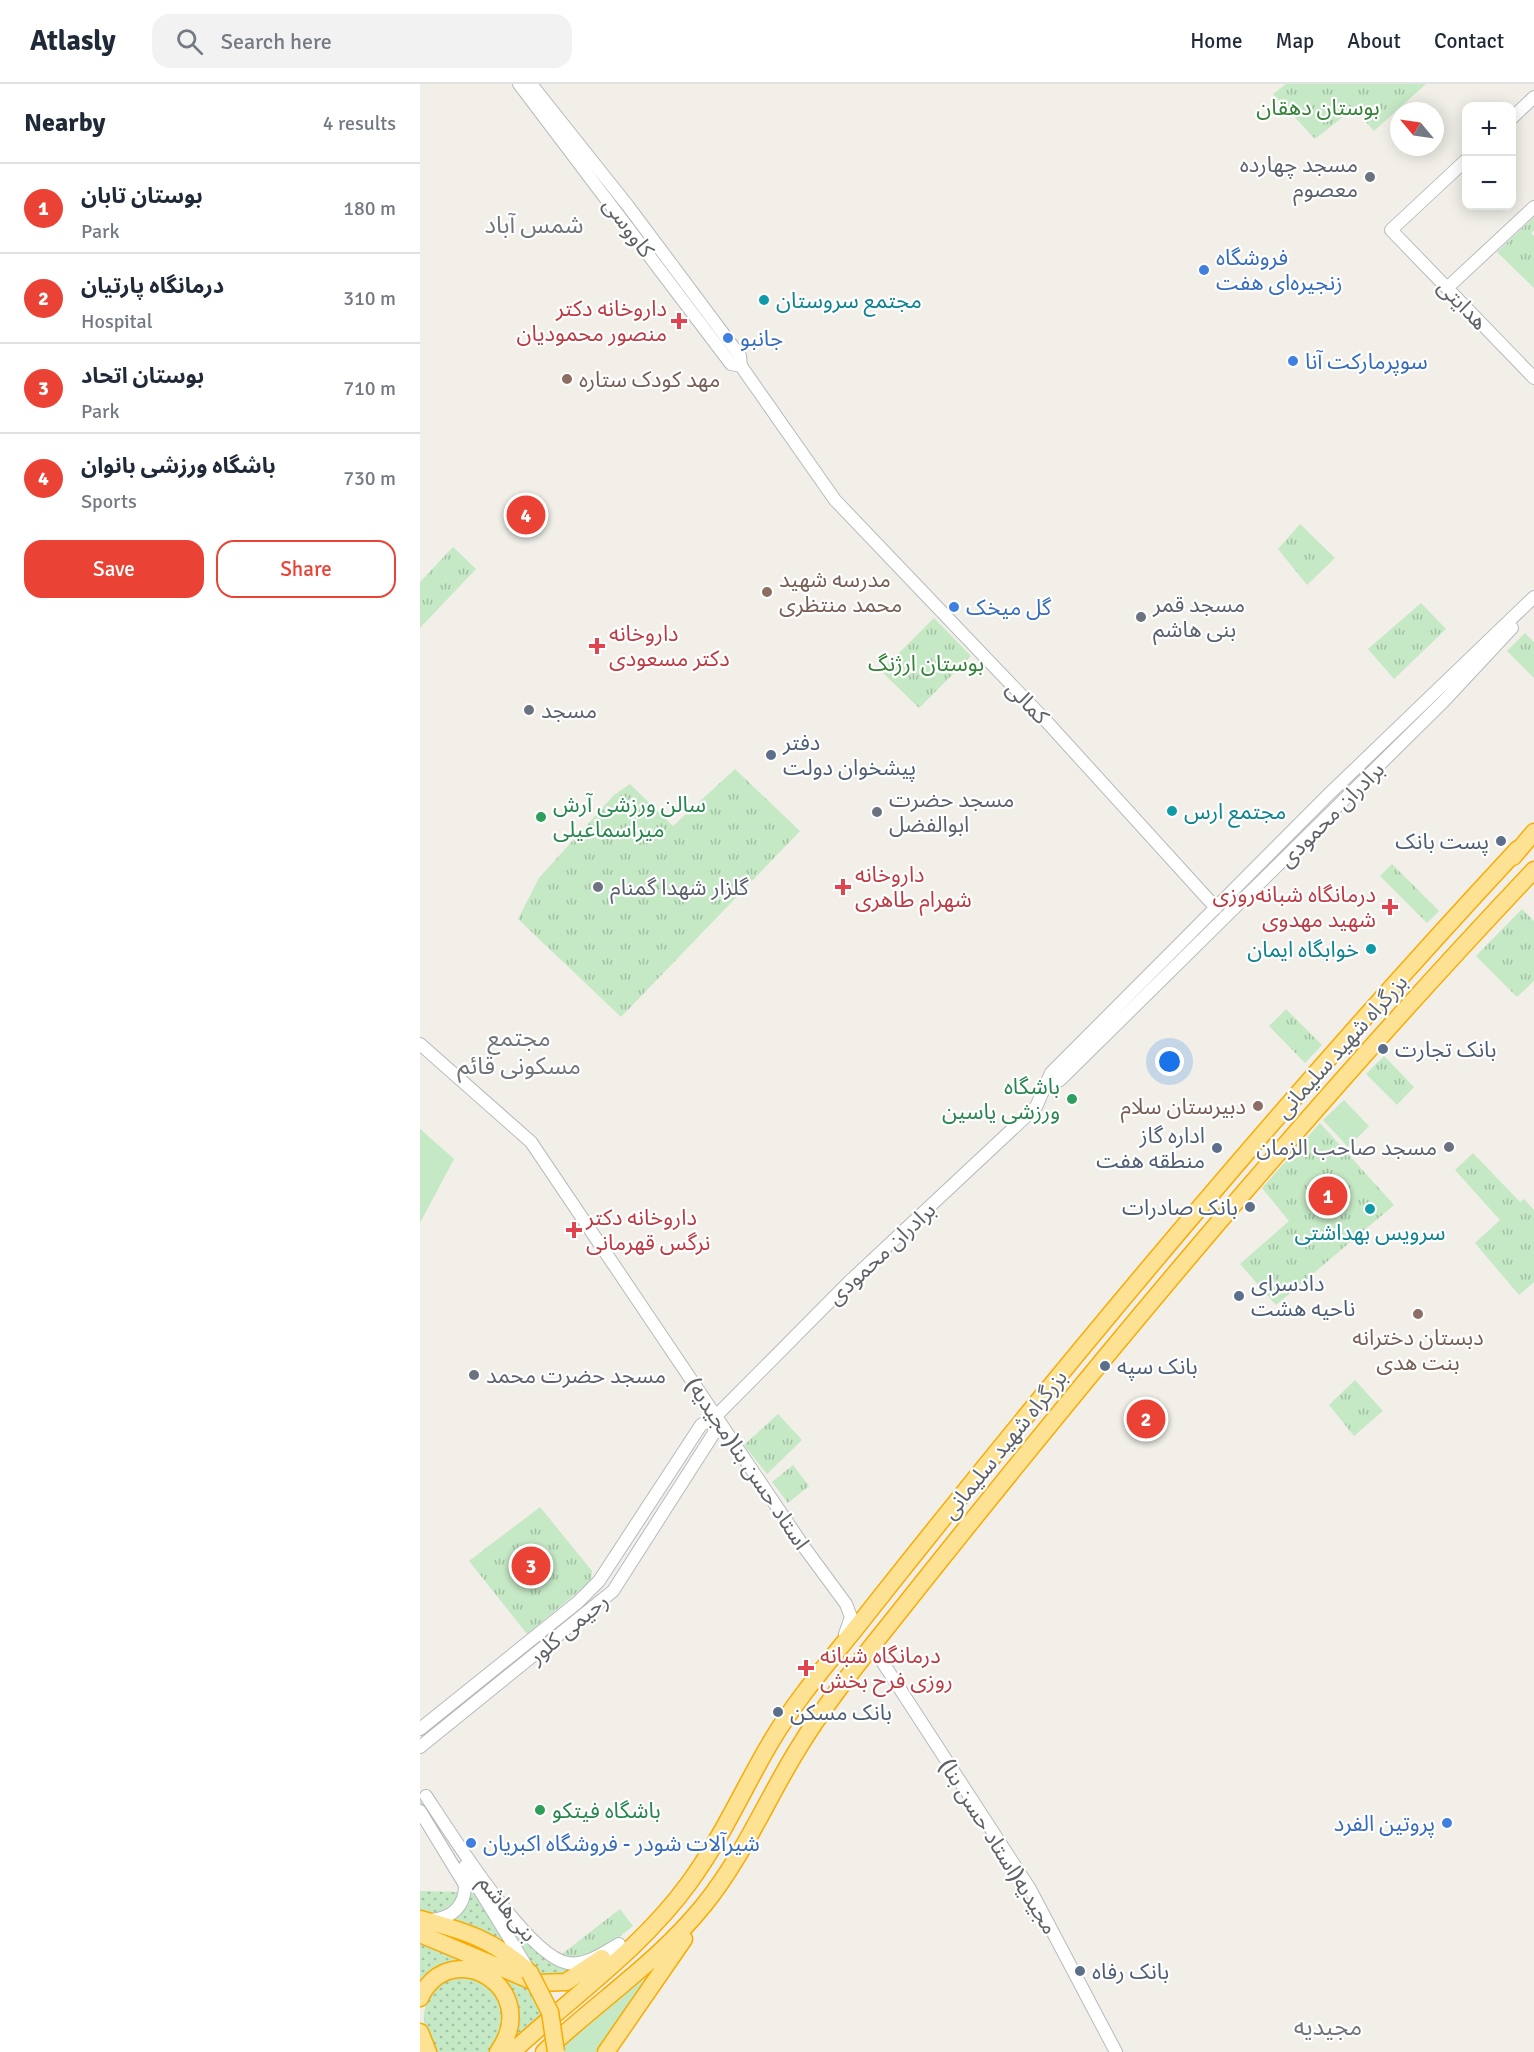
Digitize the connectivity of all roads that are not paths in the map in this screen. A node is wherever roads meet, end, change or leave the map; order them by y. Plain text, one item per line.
1 (519, 84) edge
2 (531, 84) edge
3 (1534, 97) edge
4 (538, 100) junction
5 (1516, 114) edge
6 (1462, 165) edge
7 (1534, 207) edge
8 (1447, 288) junction
9 (1534, 378) edge
10 (835, 500) joint
11 (1534, 597) edge
12 (1534, 606) edge
13 (1521, 613) junction
14 (1534, 832) edge
15 (1518, 849) junction
16 (1268, 855) junction
17 (1278, 866) junction
18 (1534, 870) edge
19 (1204, 894) junction
20 (1216, 908) junction
21 (1199, 926) junction
22 (1428, 948) junction
23 (1444, 965) junction
24 (420, 1044) edge
25 (1042, 1088) junction
26 (716, 1416) junction
27 (609, 1567) junction
28 (624, 1575) junction
29 (872, 1646) junction
30 (800, 1699) junction
31 (420, 1729) edge
32 (420, 1747) edge
33 (423, 1793) edge
34 (420, 1811) edge
35 (689, 1883) junction
36 (706, 1902) junction
37 (422, 1925) edge
38 (619, 1944) junction
39 (530, 1972) junction
40 (420, 1998) edge
41 (420, 2032) edge
42 (428, 2052) edge
43 (498, 2052) edge
44 (512, 2052) edge
45 (544, 2052) edge
46 (556, 2052) edge
47 (606, 2052) edge
48 (1116, 2052) edge

1 - 4 main road, کاووسی
2 - 4 main road, کاووسی
3 - 5 main road
4 - 10 main road, کاووسی
6 - 8 main road, هدایتی
7 - 8 main road
8 - 9 main road, هدایتی
10 - 19 main road, کمالی
11 - 13 main road
12 - 13 main road, برادران محمودی
13 - 16 main road, برادران محمودی
13 - 17 main road, برادران محمودی
14 - 15 highway
15 - 18 highway
15 - 22 highway, بزرگراه شهید سلیمانی
16 - 17 main road
16 - 20 main road, برادران محمودی
17 - 25 main road, برادران محمودی
18 - 23 highway, بزرگراه شهید سلیمانی
19 - 20 main road, کمالی
19 - 21 main road
20 - 21 main road, برادران محمودی
21 - 25 main road, برادران محمودی
22 - 23 highway
22 - 30 highway, بزرگراه شهید سلیمانی
23 - 29 highway, بزرگراه شهید سلیمانی
24 - 26 main road, استاد حسن بنا(مجیدیه)
25 - 26 main road, برادران محمودی
26 - 27 main road, برادران محمودی
26 - 28 main road, رحیمی کلور
26 - 30 main road, استاد حسن بنا(مجیدیه)
27 - 28 main road
27 - 31 main road, برادران محمودی
28 - 32 main road, رحیمی کلور
29 - 36 highway, بزرگراه شهید سلیمانی
29 - 48 main road, مجیدیه(استاد حسن بنا)
30 - 35 highway, بزرگراه شهید سلیمانی
33 - 38 main road, بنی‌هاشم
33 - 39 main road
34 - 37 main road
35 - 38 highway
35 - 44 highway, بزرگراه شهید سلیمانی
36 - 45 highway
36 - 47 highway
37 - 38 highway
37 - 39 highway
39 - 46 highway, bridge
40 - 43 highway
41 - 42 highway

